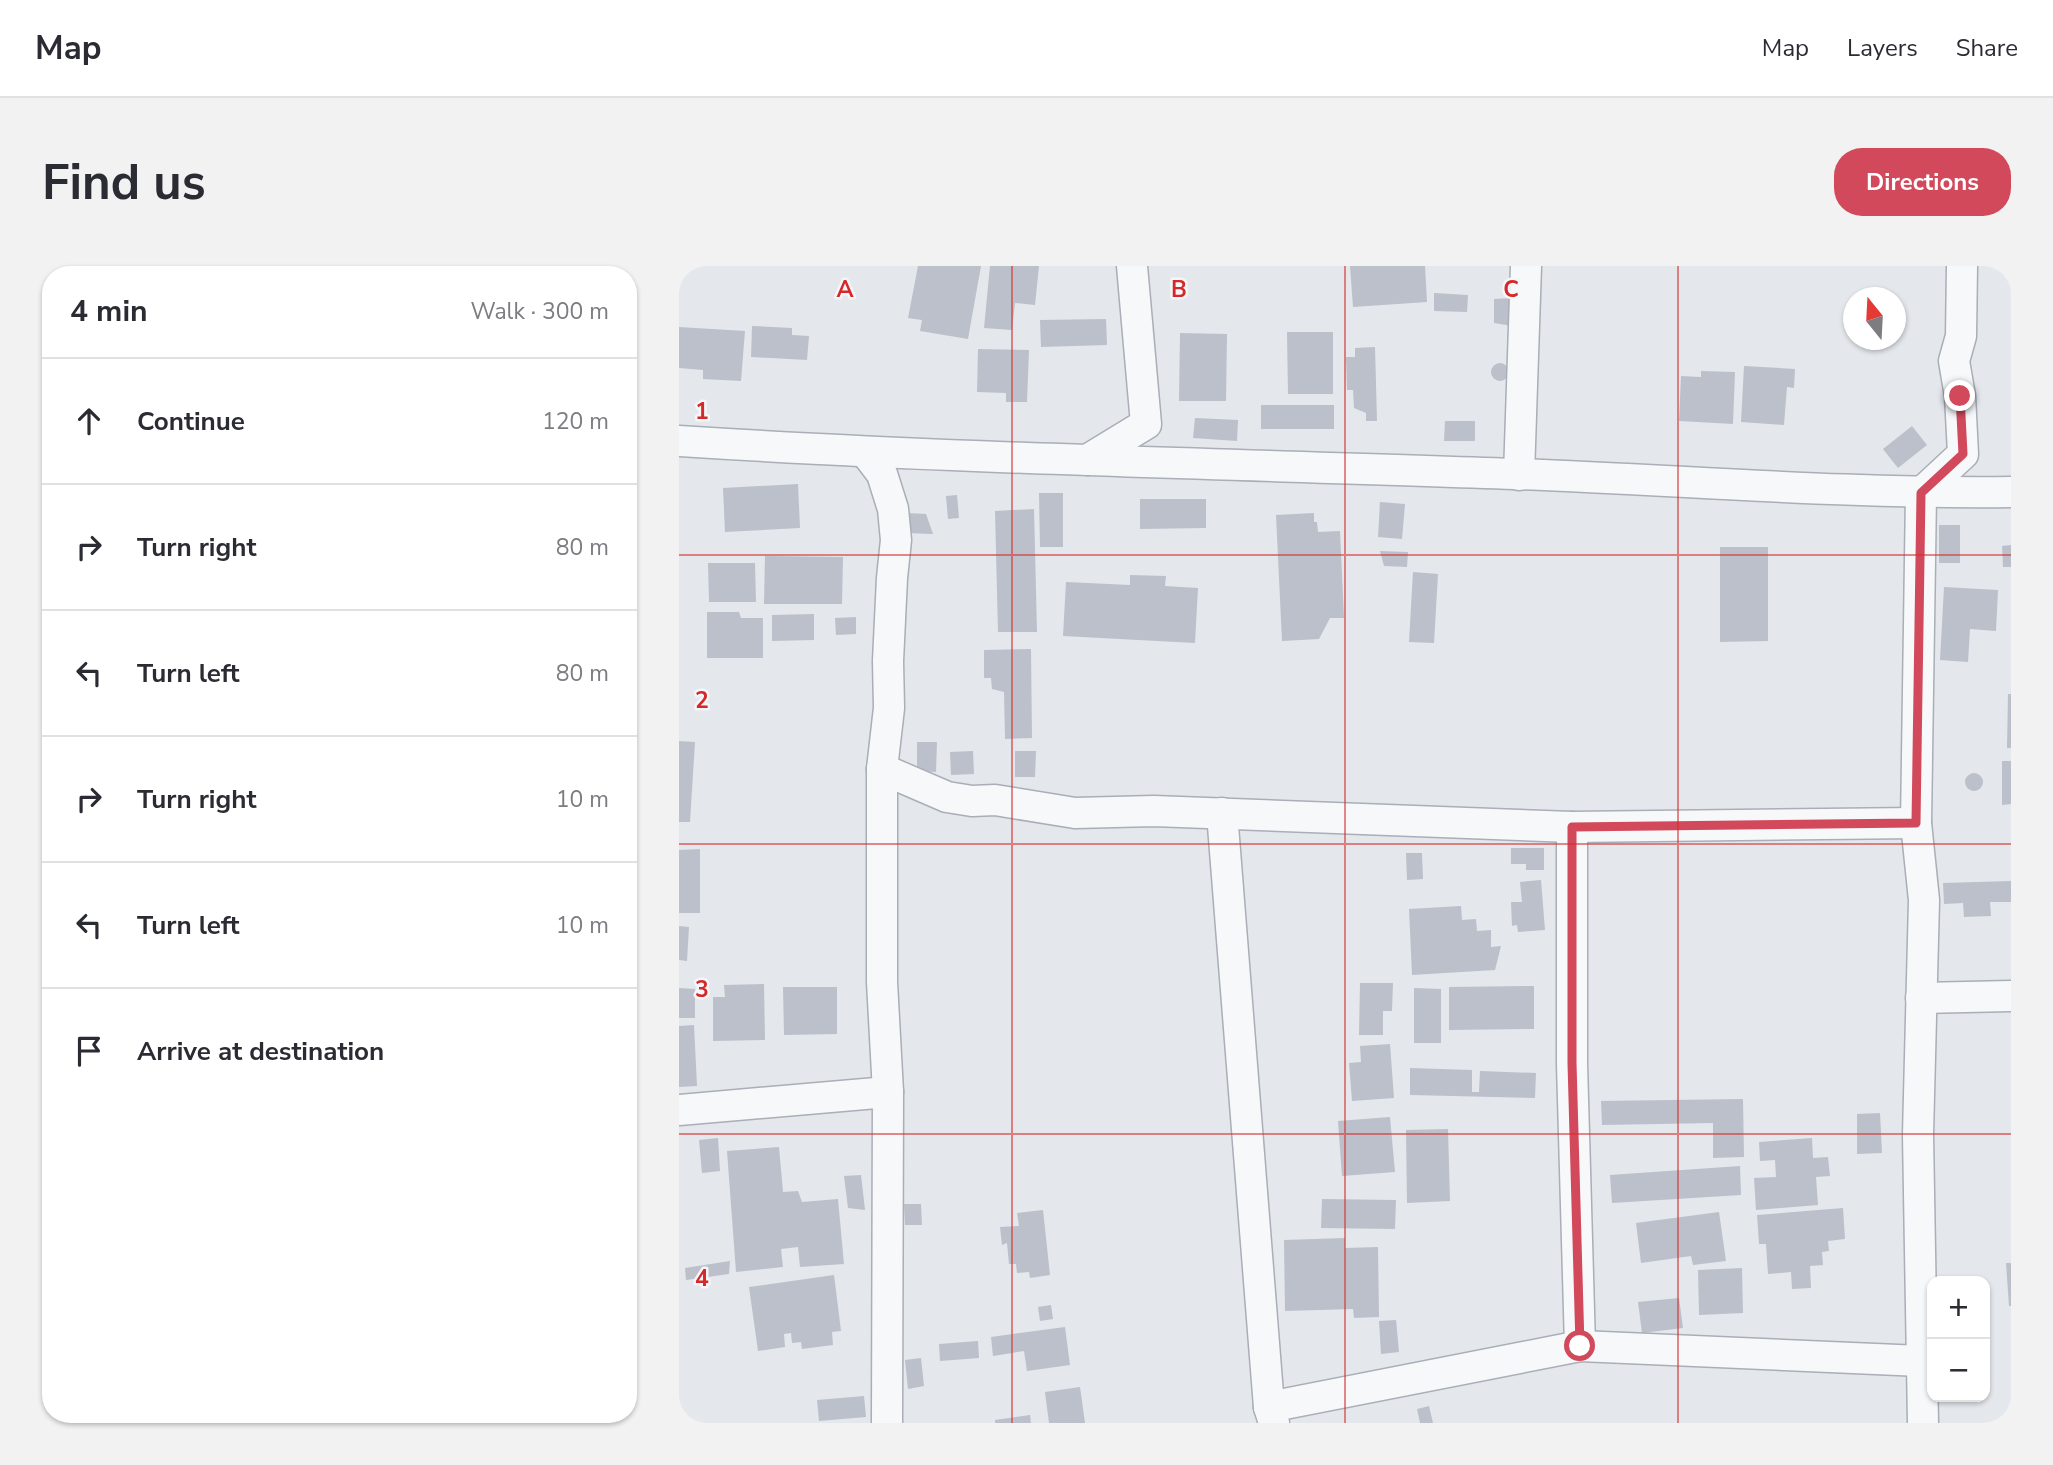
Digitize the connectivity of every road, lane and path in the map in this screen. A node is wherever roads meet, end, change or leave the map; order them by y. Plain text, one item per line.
1 (1132, 266) edge
2 (1526, 266) edge
3 (1962, 266) edge
4 (1146, 424) junction
5 (679, 441) edge
6 (866, 453) junction
7 (1087, 460) junction
8 (1187, 464) junction
9 (1519, 475) junction
10 (2011, 492) edge
11 (1921, 493) junction
12 (882, 769) junction
13 (1222, 813) junction
14 (1916, 823) junction
15 (1572, 827) junction
16 (2011, 996) edge
17 (1921, 998) junction
18 (888, 1092) junction
19 (679, 1110) edge
20 (1580, 1346) junction
21 (1921, 1361) junction
22 (1271, 1415) edge
23 (879, 1421) edge
24 (1923, 1423) edge

1 - 4 street
2 - 9 street
3 - 11 street
4 - 7 street
4 - 8 street
5 - 6 street
6 - 7 street
6 - 12 street
7 - 8 street
8 - 9 street
9 - 11 street
10 - 11 street
11 - 14 street
12 - 13 street
12 - 18 street
13 - 15 street
13 - 22 street
14 - 15 street
14 - 17 street
15 - 20 street
16 - 17 street
17 - 21 street
18 - 19 street
18 - 23 street
20 - 21 street
20 - 22 street
21 - 24 street

